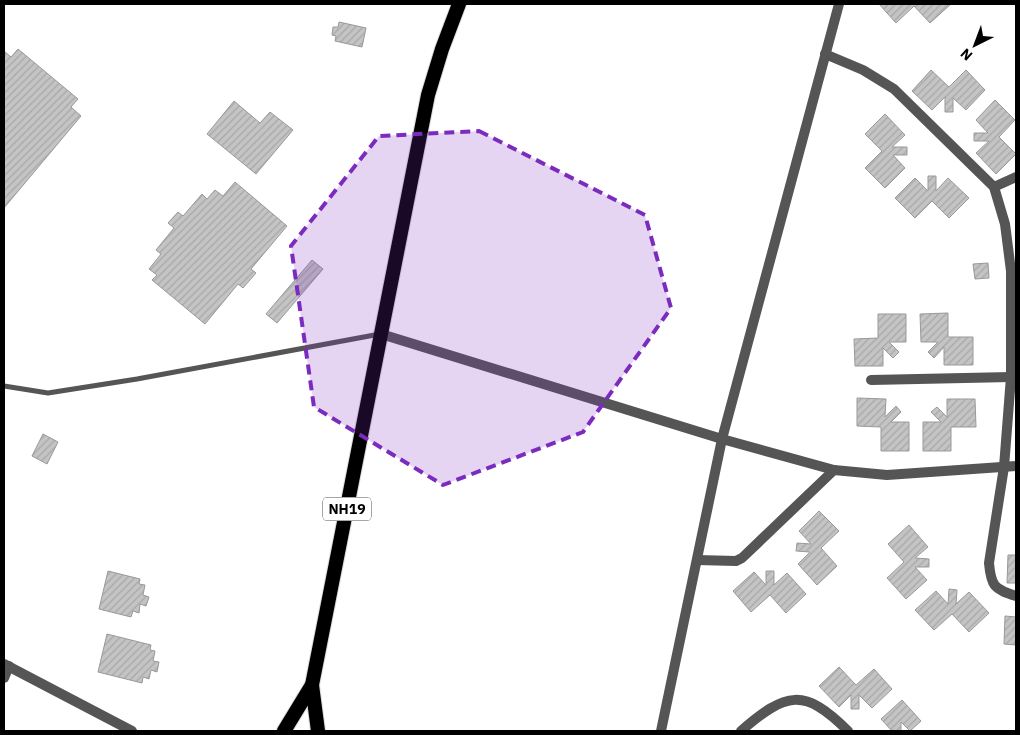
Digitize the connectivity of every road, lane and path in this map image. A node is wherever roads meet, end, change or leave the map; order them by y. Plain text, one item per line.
1 (459, 4) edge
2 (839, 4) edge
3 (825, 54) junction
4 (1016, 176) edge
5 (994, 186) junction
6 (381, 334) junction
7 (1011, 377) junction
8 (871, 380) dead end
9 (4, 386) edge
10 (722, 440) junction
11 (1004, 466) junction
12 (1016, 466) edge
13 (834, 470) junction
14 (697, 560) junction
15 (1016, 596) edge
16 (6, 665) edge
17 (4, 678) edge
18 (312, 685) junction
19 (132, 731) edge
20 (284, 731) edge
21 (318, 731) edge
22 (661, 731) edge
23 (740, 731) edge
24 (848, 731) edge

1 - 6 highway, NH19
2 - 3 street
3 - 5 street
3 - 10 street
4 - 5 street
5 - 7 street
6 - 9 lane
6 - 10 street
6 - 18 highway, NH19
7 - 8 street
7 - 11 street
10 - 13 street
10 - 14 street
11 - 12 street
11 - 13 street
11 - 15 street
13 - 14 street
14 - 22 street
16 - 17 street
16 - 19 street
18 - 20 highway, NH19
18 - 21 highway, NH19
23 - 24 street

